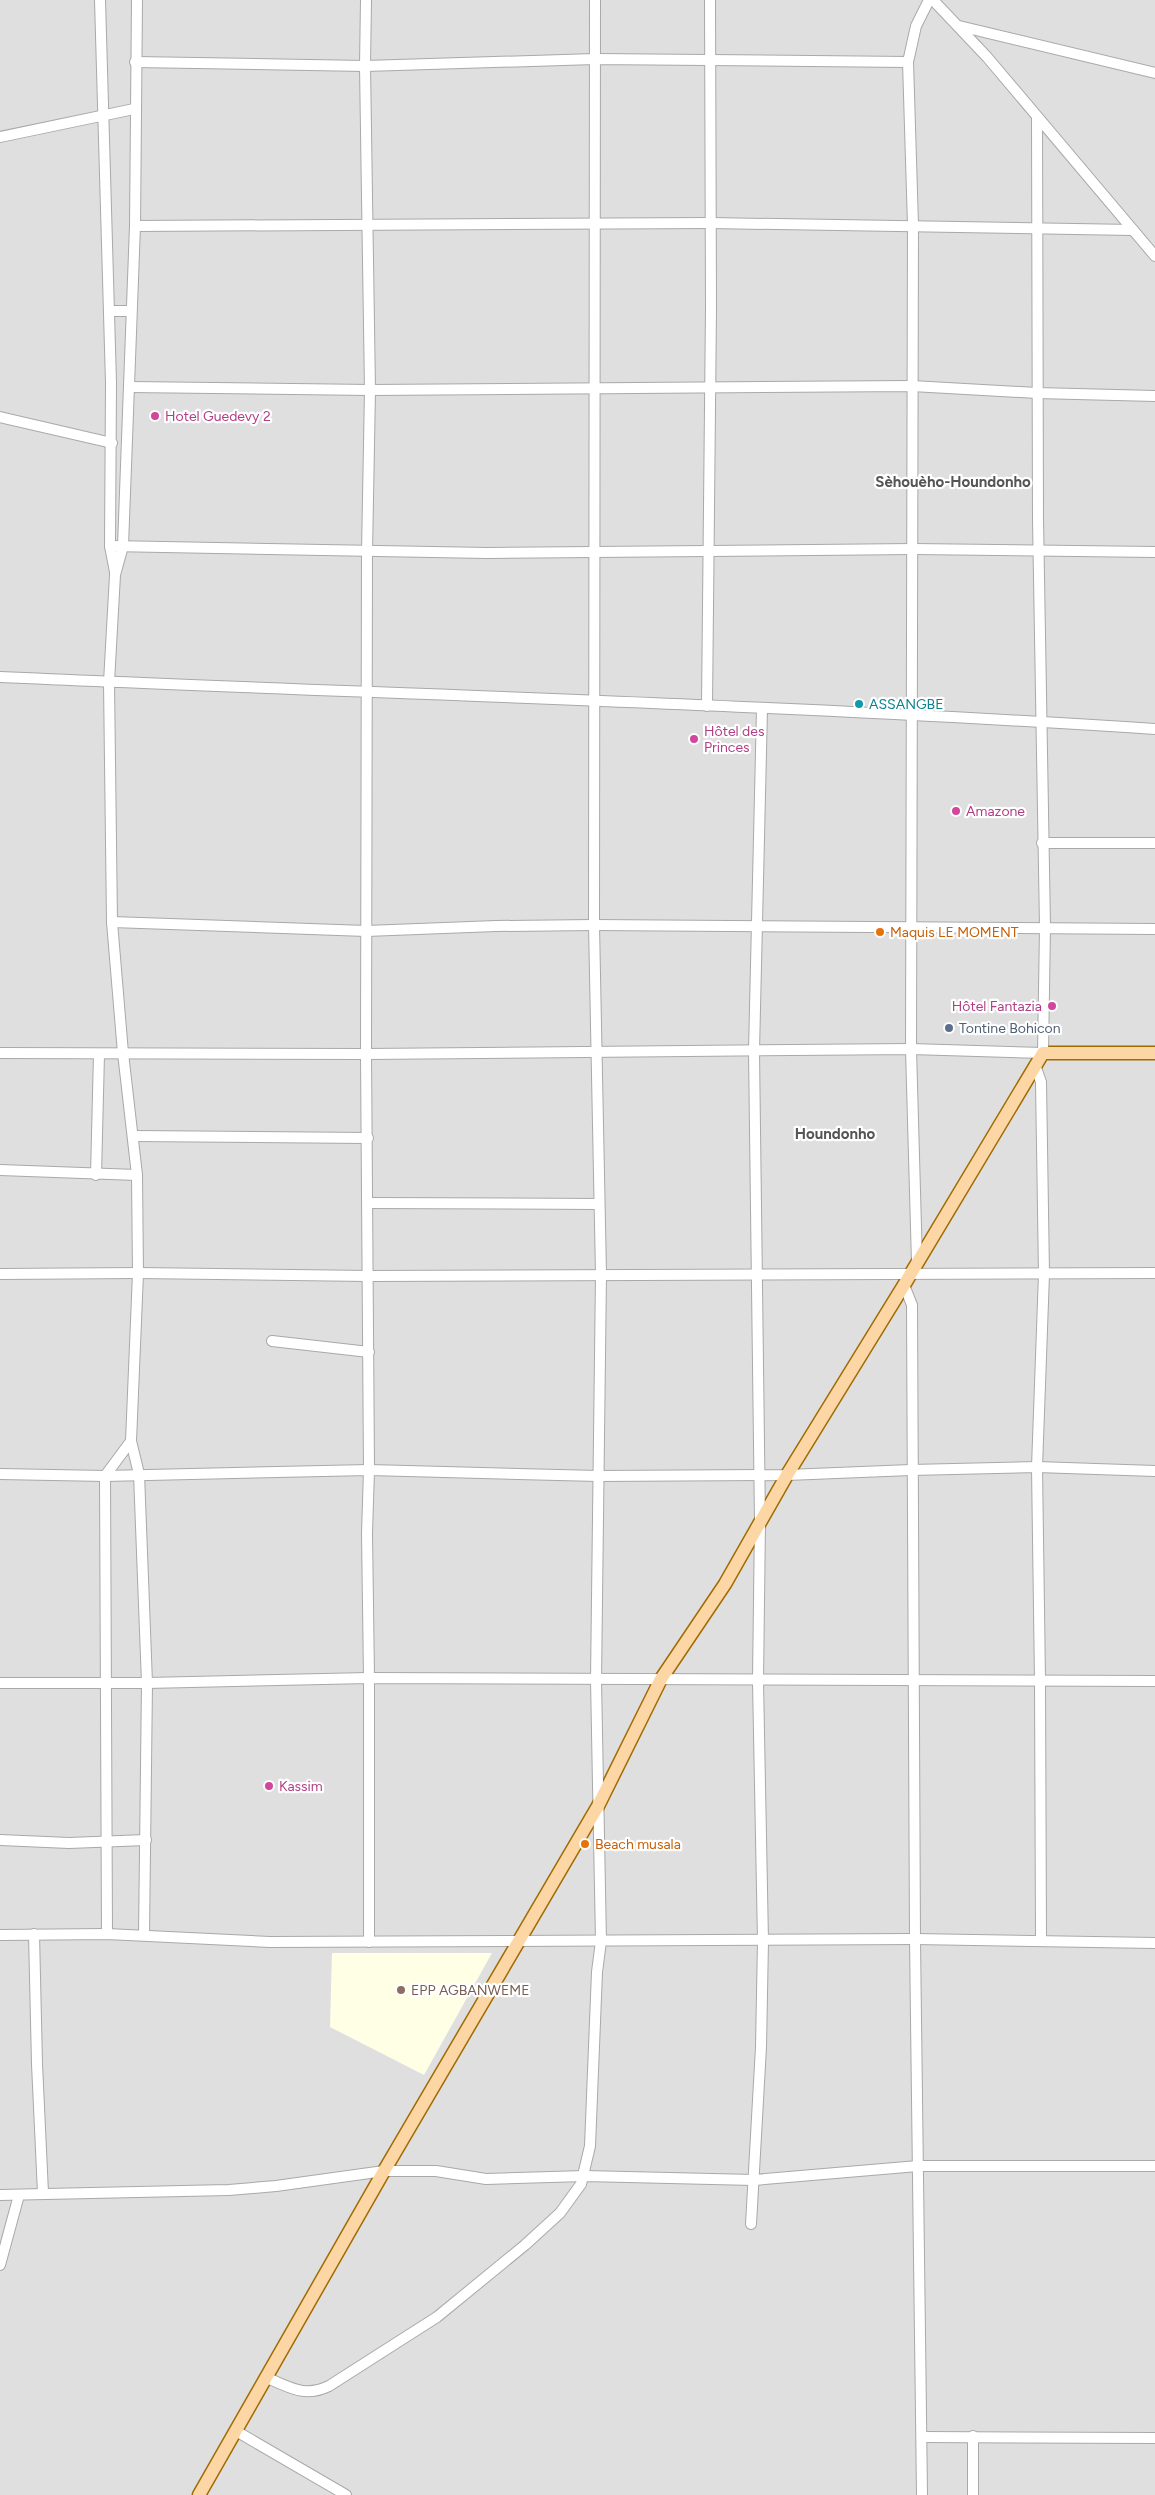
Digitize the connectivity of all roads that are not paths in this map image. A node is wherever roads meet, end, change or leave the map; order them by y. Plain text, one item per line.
1 (100, 0) edge
2 (137, 0) edge
3 (366, 0) edge
4 (594, 0) edge
5 (710, 0) edge
6 (929, 0) edge
7 (933, 0) edge
8 (958, 26) junction
9 (595, 59) junction
10 (708, 61) junction
11 (135, 62) junction
12 (908, 62) junction
13 (365, 66) junction
14 (1155, 73) edge
15 (134, 109) junction
16 (104, 117) junction
17 (1037, 117) junction
18 (0, 137) edge
19 (594, 223) junction
20 (711, 223) junction
21 (367, 224) junction
22 (913, 225) junction
23 (135, 226) junction
24 (1038, 227) junction
25 (1133, 230) junction
26 (1155, 256) edge
27 (109, 311) junction
28 (130, 312) junction
29 (912, 386) junction
30 (129, 387) junction
31 (709, 387) junction
32 (596, 388) junction
33 (370, 390) junction
34 (1037, 393) junction
35 (1155, 396) edge
36 (0, 417) edge
37 (112, 442) junction
38 (110, 546) junction
39 (123, 546) junction
40 (913, 549) junction
41 (708, 551) junction
42 (367, 552) junction
43 (595, 552) junction
44 (1039, 552) junction
45 (1155, 552) edge
46 (115, 575) junction
47 (0, 677) edge
48 (109, 682) junction
49 (368, 691) junction
50 (594, 702) junction
51 (708, 706) junction
52 (762, 709) junction
53 (912, 715) junction
54 (1041, 720) junction
55 (1155, 729) edge
56 (1042, 843) junction
57 (1155, 843) edge
58 (112, 922) junction
59 (594, 926) junction
60 (755, 926) junction
61 (912, 926) junction
62 (1045, 927) junction
63 (1155, 929) edge
64 (366, 931) junction
65 (911, 1049) junction
66 (754, 1051) junction
67 (597, 1052) junction
68 (0, 1053) edge
69 (123, 1053) junction
70 (1043, 1053) junction
71 (1155, 1053) edge
72 (99, 1054) junction
73 (366, 1054) junction
74 (1035, 1066) junction
75 (134, 1136) junction
76 (368, 1138) junction
77 (0, 1170) edge
78 (96, 1175) junction
79 (137, 1175) junction
80 (368, 1203) junction
81 (600, 1204) junction
82 (917, 1263) junction
83 (138, 1273) junction
84 (1155, 1273) edge
85 (0, 1274) edge
86 (601, 1274) junction
87 (756, 1274) junction
88 (1044, 1274) junction
89 (368, 1276) junction
90 (907, 1280) junction
91 (272, 1342) dead end
92 (369, 1352) junction
93 (131, 1441) junction
94 (1037, 1468) junction
95 (370, 1470) junction
96 (912, 1470) junction
97 (1155, 1471) edge
98 (0, 1474) edge
99 (139, 1474) junction
100 (758, 1474) junction
101 (786, 1475) junction
102 (105, 1476) junction
103 (598, 1476) junction
104 (760, 1522) junction
105 (369, 1678) junction
106 (661, 1678) junction
107 (596, 1680) junction
108 (914, 1680) junction
109 (1040, 1680) junction
110 (758, 1681) junction
111 (1155, 1681) edge
112 (0, 1683) edge
113 (105, 1683) junction
114 (147, 1683) junction
115 (598, 1806) junction
116 (0, 1840) edge
117 (146, 1840) junction
118 (107, 1841) junction
119 (34, 1934) junction
120 (107, 1934) junction
121 (0, 1935) edge
122 (144, 1935) junction
123 (915, 1939) junction
124 (601, 1941) junction
125 (763, 1941) junction
126 (1041, 1941) junction
127 (369, 1942) junction
128 (517, 1942) junction
129 (1155, 1943) edge
130 (918, 2166) junction
131 (1155, 2166) edge
132 (384, 2171) junction
133 (585, 2176) junction
134 (754, 2180) junction
135 (43, 2194) junction
136 (0, 2195) edge
137 (19, 2195) junction
138 (751, 2224) dead end
139 (0, 2265) edge
140 (266, 2378) junction
141 (236, 2431) junction
142 (973, 2436) junction
143 (922, 2437) junction
144 (1155, 2438) edge
145 (199, 2495) edge
146 (346, 2495) edge
147 (922, 2495) edge
148 (973, 2495) edge

1 - 16 street
2 - 11 street
3 - 13 street
4 - 9 street
5 - 10 street
6 - 12 street
7 - 8 street
8 - 14 street
8 - 17 street
9 - 10 street
9 - 13 street
9 - 19 street
10 - 12 street
10 - 20 street
11 - 13 street
11 - 15 street
12 - 22 street
13 - 21 street
15 - 16 street
15 - 23 street
16 - 18 street
16 - 27 street
17 - 24 street
17 - 25 street
19 - 20 street
19 - 21 street
19 - 32 street
20 - 22 street
20 - 31 street
21 - 23 street
21 - 33 street
22 - 24 street
22 - 29 street
23 - 28 street
24 - 25 street
24 - 34 street
25 - 26 street
27 - 28 street
27 - 37 street
28 - 30 street
29 - 31 street
29 - 34 street
29 - 40 street
30 - 33 street
30 - 39 street
31 - 32 street
31 - 41 street
32 - 33 street
32 - 43 street
33 - 42 street
34 - 35 street
34 - 44 street
36 - 37 street
37 - 38 street
38 - 39 street
38 - 46 street
39 - 42 street
39 - 46 street
40 - 41 street
40 - 44 street
40 - 53 street
41 - 43 street
41 - 51 street
42 - 43 street
42 - 49 street
43 - 50 street
44 - 45 street
44 - 54 street
46 - 48 street
47 - 48 street
48 - 49 street
48 - 58 street
49 - 50 street
49 - 64 street
50 - 51 street
50 - 59 street
51 - 52 street
52 - 53 street
52 - 60 street
53 - 54 street
53 - 61 street
54 - 55 street
54 - 56 street
56 - 57 street
56 - 62 street
58 - 64 street
58 - 69 street
59 - 60 street
59 - 64 street
59 - 67 street
60 - 61 street
60 - 66 street
61 - 62 street
61 - 65 street
62 - 63 street
62 - 70 street
64 - 73 street
65 - 66 street
65 - 70 street
65 - 82 street
66 - 67 street
66 - 87 street
67 - 73 street
67 - 81 street
68 - 72 street
69 - 72 street
69 - 73 street
69 - 75 street
70 - 71 main road
70 - 74 main road
72 - 78 street
73 - 76 street
74 - 82 main road
74 - 88 street
75 - 76 street
75 - 79 street
76 - 80 street
77 - 78 street
78 - 79 street
79 - 83 street
80 - 81 street
80 - 89 street
81 - 86 street
82 - 90 main road
83 - 85 street
83 - 89 street
83 - 93 street
84 - 88 street
86 - 87 street
86 - 89 street
86 - 103 street
87 - 90 street
87 - 100 street
88 - 90 street
88 - 94 street
89 - 92 street
90 - 96 street
90 - 101 main road
91 - 92 street
92 - 95 street
93 - 99 street
93 - 102 street
94 - 96 street
94 - 97 street
94 - 109 street
95 - 99 street
95 - 103 street
95 - 105 street
96 - 101 street
96 - 108 street
98 - 102 street
99 - 102 street
99 - 114 street
100 - 101 street
100 - 103 street
100 - 104 street
101 - 104 main road
102 - 113 street
103 - 107 street
104 - 106 main road
104 - 110 street
105 - 107 street
105 - 114 street
105 - 127 street
106 - 107 street
106 - 110 street
106 - 115 main road
107 - 115 street
108 - 109 street
108 - 110 street
108 - 123 street
109 - 111 street
109 - 126 street
110 - 125 street
112 - 113 street
113 - 114 street
113 - 118 street
114 - 117 street
115 - 124 street
115 - 128 main road
116 - 118 street
117 - 118 street
117 - 122 street
118 - 120 street
119 - 120 street
119 - 121 street
119 - 135 street
120 - 122 street
122 - 127 street
123 - 125 street
123 - 126 street
123 - 130 street
124 - 125 street
124 - 128 street
124 - 133 street
125 - 134 street
126 - 129 street
127 - 128 street
128 - 132 main road
130 - 131 street
130 - 134 street
130 - 143 street
132 - 133 street
132 - 135 street
132 - 140 main road
133 - 134 street
133 - 140 street
134 - 138 street
135 - 137 street
136 - 137 street
137 - 139 street
140 - 141 main road
141 - 145 main road
141 - 146 street
142 - 143 street
142 - 144 street
142 - 148 street
143 - 147 street

